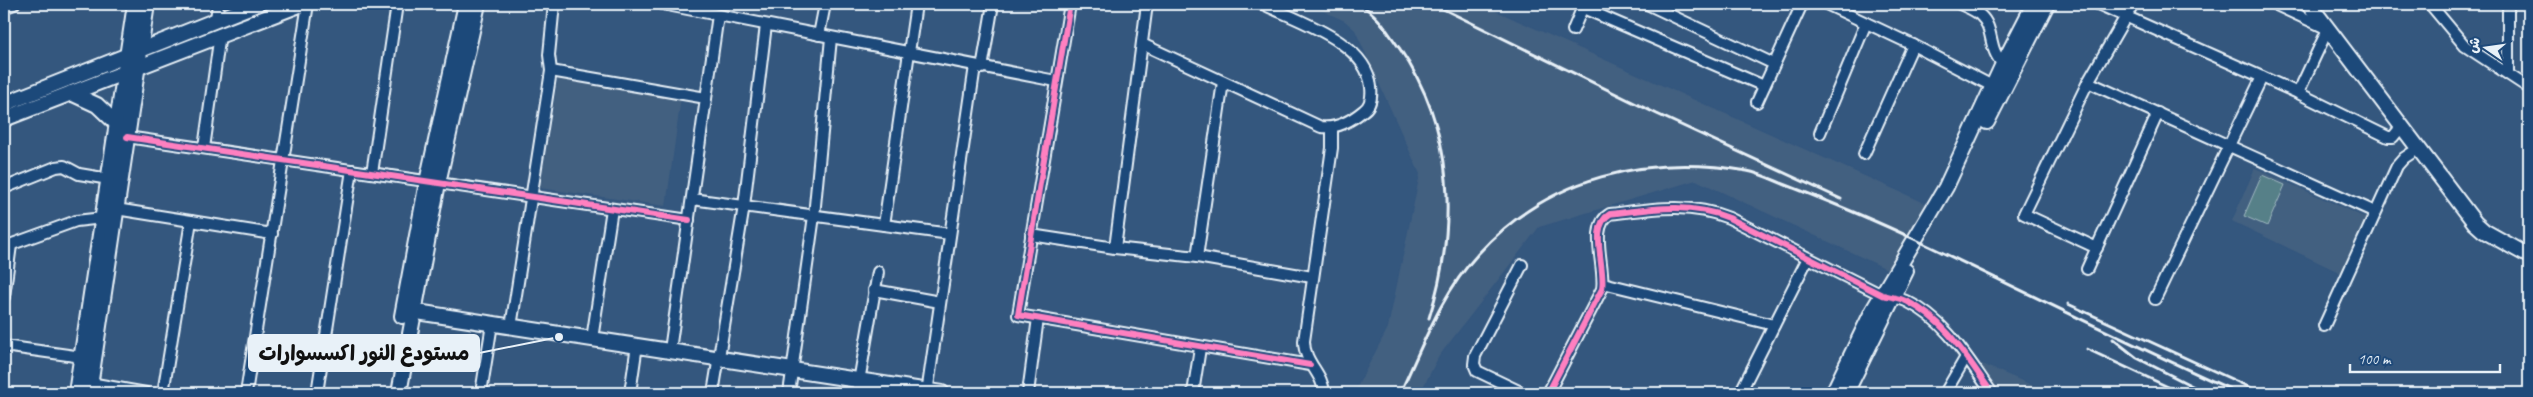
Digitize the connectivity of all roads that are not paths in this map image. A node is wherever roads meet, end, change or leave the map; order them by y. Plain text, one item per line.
1 (14, 4) edge
2 (135, 4) edge
3 (147, 4) edge
4 (218, 4) edge
5 (257, 4) edge
6 (302, 4) edge
7 (308, 4) edge
8 (397, 4) edge
9 (466, 4) edge
10 (478, 4) edge
11 (554, 4) edge
12 (662, 4) edge
13 (825, 4) edge
14 (916, 4) edge
15 (993, 4) edge
16 (1070, 4) edge
17 (1148, 4) edge
18 (1263, 4) edge
19 (1647, 4) edge
20 (1802, 4) edge
21 (1960, 4) edge
22 (2034, 4) edge
23 (2047, 4) edge
24 (2098, 4) edge
25 (2133, 4) edge
26 (2274, 4) edge
27 (2309, 4) edge
28 (2430, 4) edge
29 (2508, 4) edge
30 (1831, 5) edge
31 (1584, 6) edge
32 (4, 8) edge
33 (718, 15) junction
34 (2127, 16) junction
35 (216, 18) junction
36 (1866, 23) junction
37 (766, 25) junction
38 (2328, 29) junction
39 (1573, 30) dead end
40 (220, 34) junction
41 (819, 35) junction
42 (831, 38) junction
43 (1142, 44) junction
44 (1913, 45) junction
45 (134, 53) junction
46 (908, 53) junction
47 (1774, 64) junction
48 (2003, 64) junction
49 (979, 67) junction
50 (131, 70) junction
51 (551, 71) junction
52 (2508, 74) junction
53 (2262, 77) junction
54 (1056, 81) junction
55 (1223, 82) junction
56 (2088, 82) junction
57 (1764, 86) junction
58 (2529, 88) edge
59 (1998, 89) junction
60 (72, 93) junction
61 (2298, 93) junction
62 (706, 98) junction
63 (1756, 102) dead end
64 (4, 104) edge
65 (2158, 113) junction
66 (4, 119) edge
67 (116, 124) junction
68 (2402, 126) junction
69 (1332, 128) junction
70 (1820, 133) dead end
71 (127, 137) junction
72 (2229, 145) junction
73 (204, 148) junction
74 (2419, 148) junction
75 (1864, 154) dead end
76 (284, 160) junction
77 (352, 170) junction
78 (372, 173) junction
79 (109, 179) junction
80 (433, 183) junction
81 (4, 188) edge
82 (532, 197) junction
83 (692, 199) junction
84 (744, 206) junction
85 (116, 209) junction
86 (612, 209) junction
87 (2375, 212) junction
88 (814, 216) junction
89 (103, 218) junction
90 (689, 220) junction
91 (191, 221) junction
92 (884, 225) junction
93 (272, 234) junction
94 (950, 234) junction
95 (1031, 235) junction
96 (8, 246) edge
97 (1115, 248) junction
98 (2097, 248) junction
99 (1197, 256) junction
100 (2529, 256) edge
101 (1808, 258) junction
102 (1522, 265) dead end
103 (2087, 270) dead end
104 (878, 272) dead end
105 (1312, 277) junction
106 (1603, 283) junction
107 (874, 290) junction
108 (1888, 296) junction
109 (4, 297) edge
110 (2155, 299) dead end
111 (940, 302) junction
112 (408, 310) junction
113 (1038, 318) junction
114 (492, 324) junction
115 (1774, 325) junction
116 (2324, 326) dead end
117 (512, 327) junction
118 (592, 339) junction
119 (637, 345) junction
120 (4, 346) edge
121 (1200, 348) junction
122 (670, 350) junction
123 (82, 357) junction
124 (1966, 357) junction
125 (720, 358) junction
126 (1310, 365) junction
127 (793, 370) junction
128 (858, 387) edge
129 (89, 388) edge
130 (927, 392) edge
131 (76, 393) edge
132 (146, 393) edge
133 (163, 393) edge
134 (246, 393) edge
135 (317, 393) edge
136 (390, 393) edge
137 (399, 393) edge
138 (481, 393) edge
139 (630, 393) edge
140 (712, 393) edge
141 (789, 393) edge
142 (942, 393) edge
143 (1028, 393) edge
144 (1193, 393) edge
145 (1324, 393) edge
146 (1523, 393) edge
147 (1548, 393) edge
148 (1740, 393) edge
149 (1833, 393) edge
150 (1846, 393) edge
151 (1945, 393) edge
152 (1992, 393) edge

1 - 32 street
2 - 45 street
3 - 45 street
4 - 35 street
5 - 35 street
6 - 40 street
7 - 76 street
8 - 78 street
9 - 80 street
10 - 80 street
11 - 51 street
12 - 33 street
13 - 41 street
14 - 46 street
15 - 49 street
16 - 54 street
17 - 43 street
18 - 69 street
19 - 47 street
20 - 47 street
21 - 48 street
22 - 48 street
23 - 59 street
24 - 34 street
25 - 34 street
26 - 38 street
27 - 38 street
28 - 52 street
29 - 52 street
30 - 36 street
31 - 39 street
31 - 57 street
33 - 37 street
33 - 62 street
34 - 53 street
34 - 56 street
35 - 45 street
36 - 44 street
36 - 70 street
37 - 41 street
37 - 84 street
38 - 61 street
38 - 68 street
40 - 50 street
40 - 73 street
41 - 42 street
42 - 46 street
42 - 88 street
43 - 55 street
43 - 97 street
44 - 59 street
44 - 75 street
45 - 50 street
45 - 64 street
46 - 49 street
46 - 92 street
47 - 57 street
48 - 59 street
49 - 54 street
49 - 94 street
50 - 60 street
50 - 67 street
50 - 71 street
51 - 62 street
51 - 82 street
52 - 58 street
53 - 61 street
53 - 72 street
54 - 95 street
55 - 69 street
55 - 99 street
56 - 65 street
56 - 98 street
57 - 63 street
59 - 108 street
60 - 66 street
60 - 67 street
61 - 68 street
62 - 83 street
65 - 72 street
65 - 98 street
67 - 79 street
68 - 74 street
69 - 105 street
71 - 73 street
71 - 85 street
72 - 87 street
72 - 110 street
73 - 76 street
74 - 87 street
74 - 100 street
76 - 77 street
76 - 93 street
77 - 78 street
77 - 135 street
78 - 80 street
79 - 81 street
79 - 89 street
80 - 82 street
80 - 112 street
82 - 86 street
82 - 117 street
83 - 84 street
83 - 90 street
84 - 88 street
84 - 125 street
85 - 91 street
85 - 129 street
86 - 90 street
86 - 118 street
87 - 116 street
88 - 92 street
88 - 127 street
89 - 96 street
89 - 123 street
90 - 122 street
91 - 93 street
91 - 133 street
92 - 94 street
93 - 134 street
94 - 111 street
95 - 97 street
95 - 113 street
96 - 109 street
97 - 99 street
98 - 103 street
99 - 105 street
101 - 106 street
101 - 108 street
101 - 115 street
102 - 146 street
104 - 107 street
105 - 126 street
106 - 115 street
106 - 147 street
107 - 111 street
107 - 128 street
108 - 124 street
108 - 149 street
108 - 150 street
111 - 130 street
112 - 114 street
112 - 136 street
112 - 137 street
113 - 121 street
113 - 143 street
114 - 117 street
114 - 138 street
115 - 148 street
117 - 118 street
118 - 119 street
119 - 122 street
119 - 139 street
120 - 123 street
121 - 126 street
121 - 144 street
122 - 125 street
123 - 131 street
124 - 151 street
124 - 152 street
125 - 127 street
125 - 140 street
126 - 145 street
127 - 128 street
127 - 141 street
128 - 130 street
129 - 132 street
130 - 142 street

